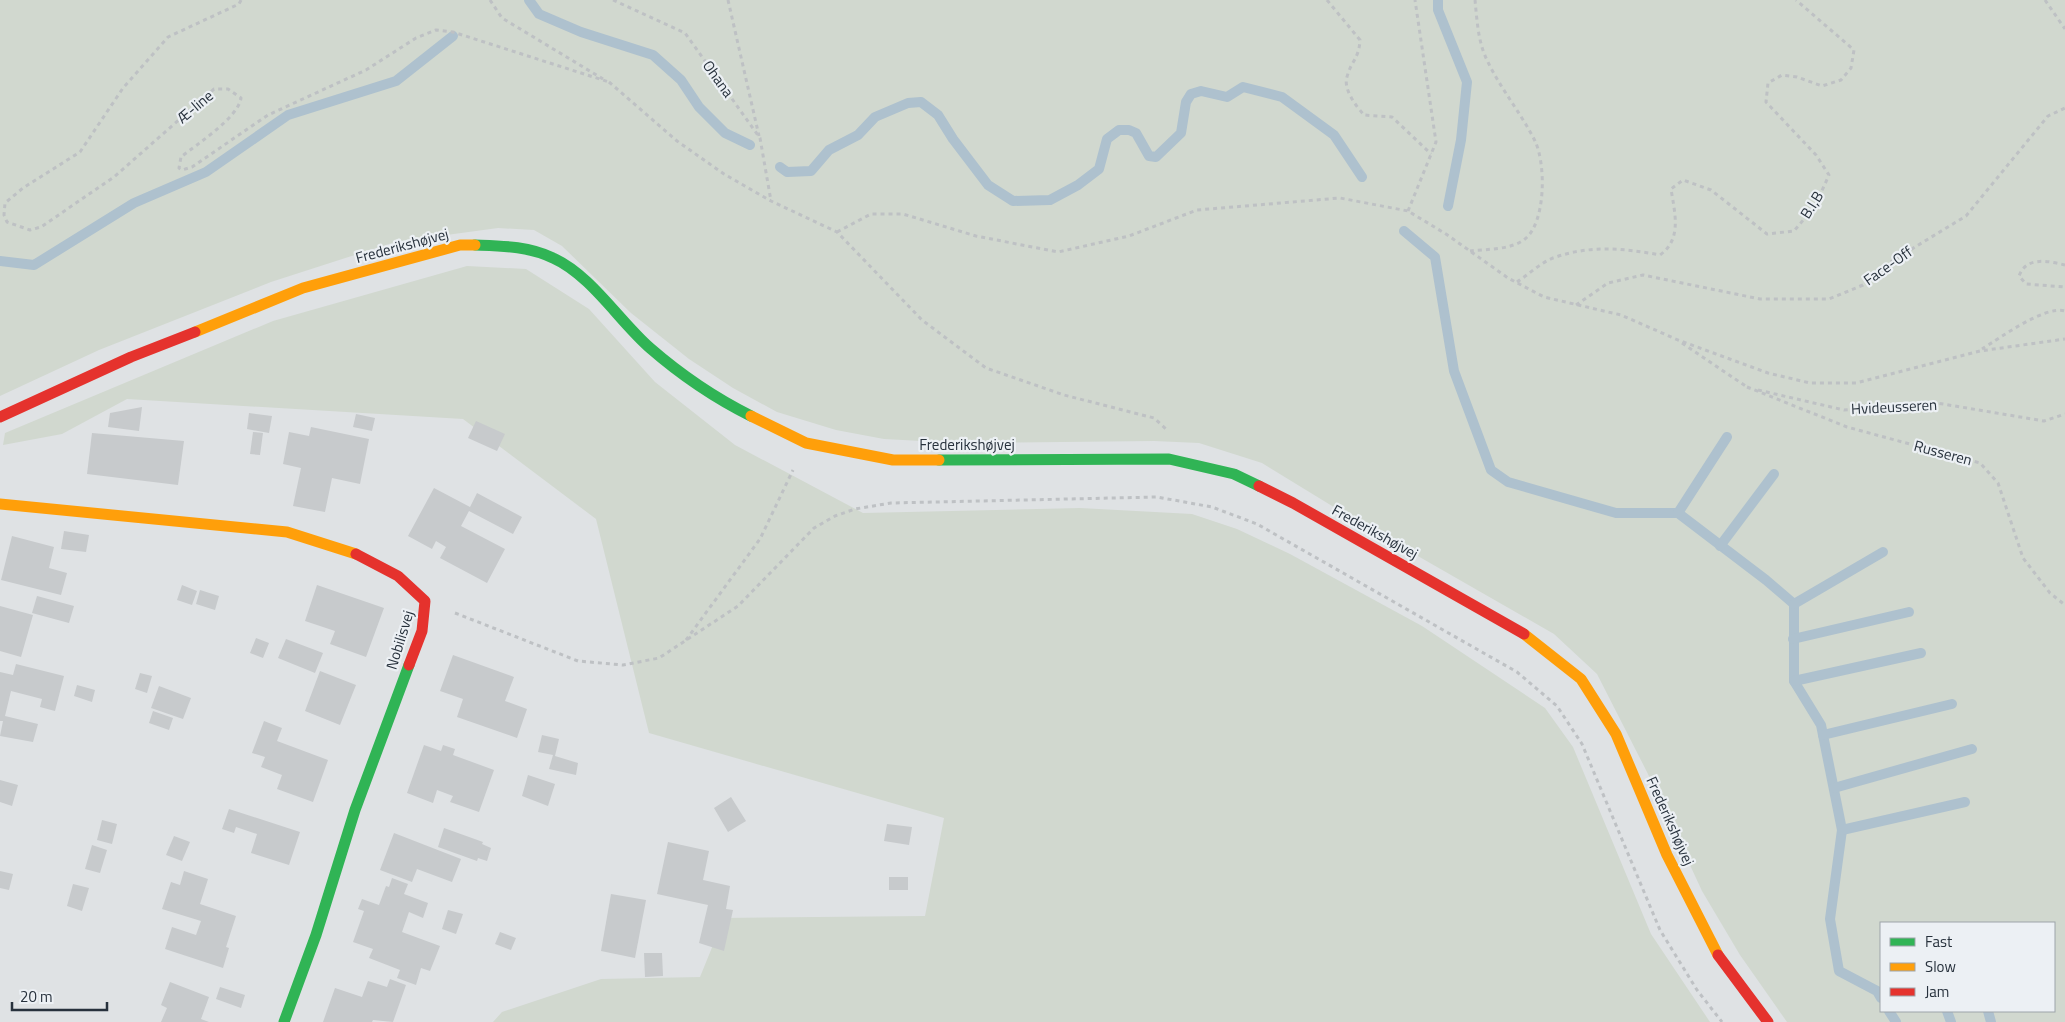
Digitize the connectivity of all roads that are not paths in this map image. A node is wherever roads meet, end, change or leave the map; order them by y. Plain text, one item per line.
1 (0, 417) edge
2 (0, 504) edge
3 (284, 1022) edge
4 (1768, 1022) edge

1 - 4 street, Frederikshøjvej
2 - 3 street, Nobilisvej

